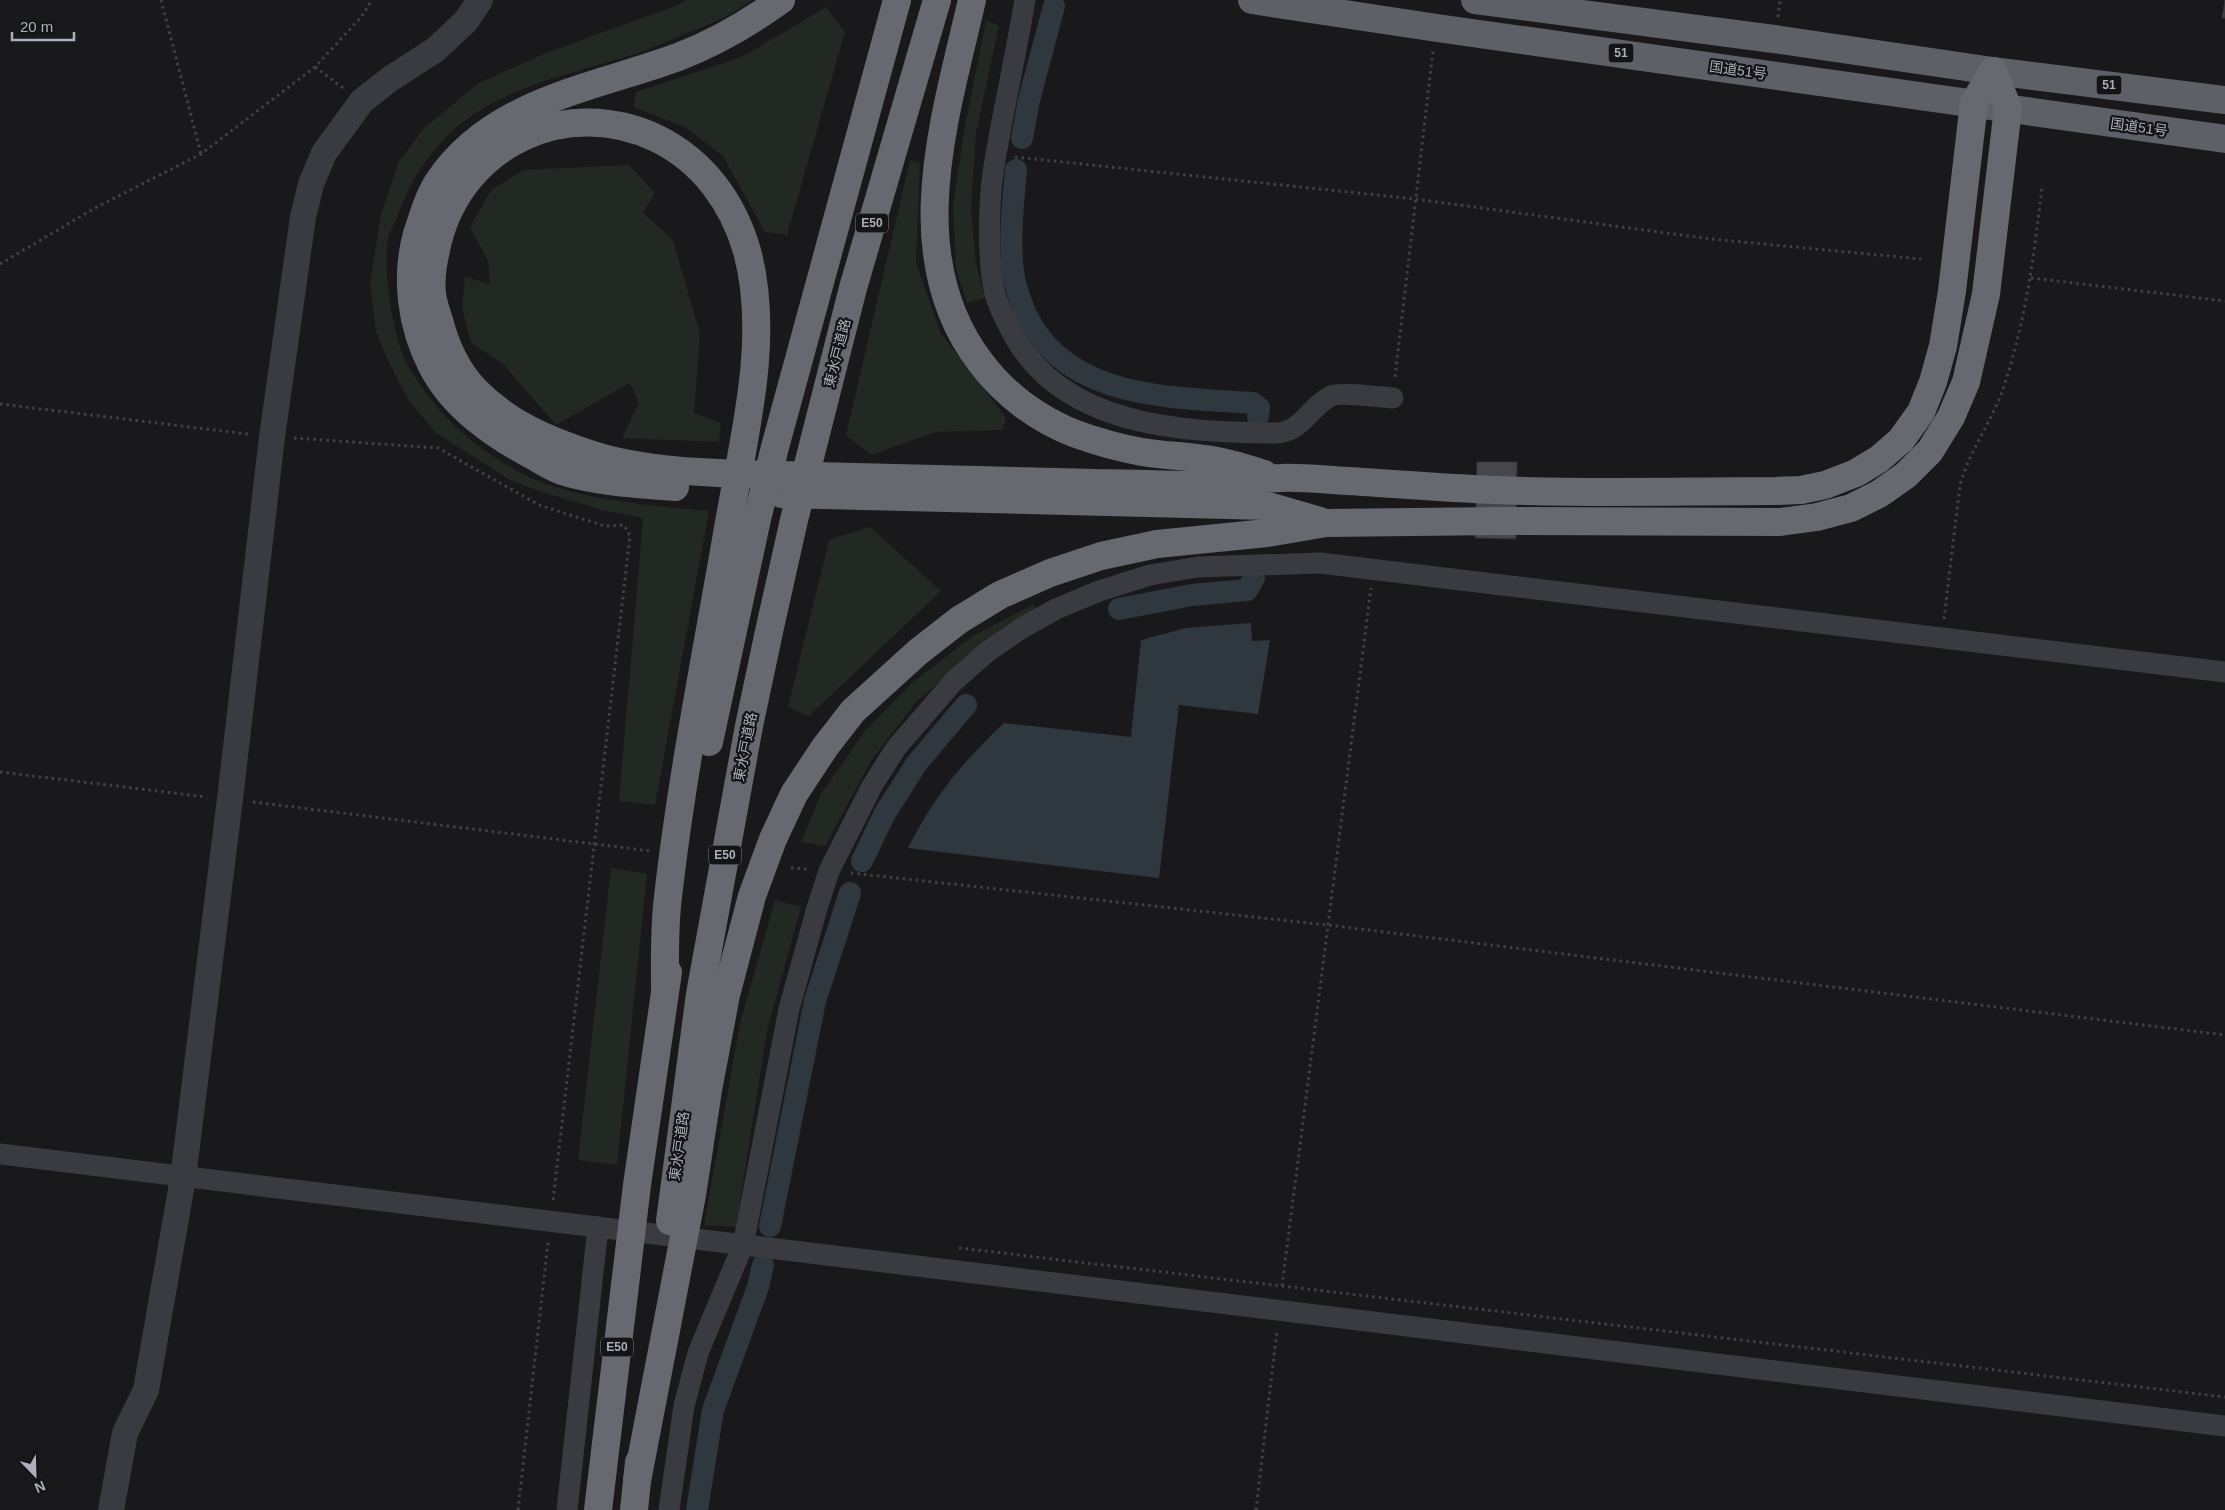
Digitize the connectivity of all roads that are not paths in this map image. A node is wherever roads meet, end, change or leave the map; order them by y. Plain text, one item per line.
1 (480, 0) edge
2 (781, 0) edge
3 (897, 0) edge
4 (937, 0) edge
5 (972, 0) edge
6 (1025, 0) edge
7 (1252, 0) edge
8 (1475, 0) edge
9 (1993, 71) junction
10 (2225, 100) edge
11 (1974, 103) junction
12 (2008, 108) junction
13 (2225, 139) edge
14 (1393, 398) road end
15 (1278, 477) junction
16 (1326, 523) junction
17 (2225, 672) edge
18 (665, 990) junction
19 (0, 1154) edge
20 (183, 1178) junction
21 (683, 1194) junction
22 (598, 1227) junction
23 (743, 1244) junction
24 (2225, 1426) edge
25 (111, 1510) edge
26 (567, 1510) edge
27 (598, 1510) edge
28 (634, 1510) edge
29 (669, 1510) edge

1 - 20 street
2 - 16 highway
3 - 18 highway, E50
4 - 21 highway, 東水戸道路 / E50
5 - 15 highway
6 - 14 street
7 - 11 highway, 国道51号 / 51
8 - 9 highway, 51
9 - 10 highway, 51
9 - 11 highway
9 - 12 highway
11 - 12 highway, 国道51号 / 51
11 - 15 highway
12 - 13 highway, 国道51号 / 51
12 - 16 highway
15 - 18 highway
16 - 21 highway
17 - 23 street
18 - 27 highway, E50
19 - 20 street
20 - 22 street
20 - 25 street
21 - 28 highway
22 - 23 street
22 - 26 street
23 - 24 street
23 - 29 street

